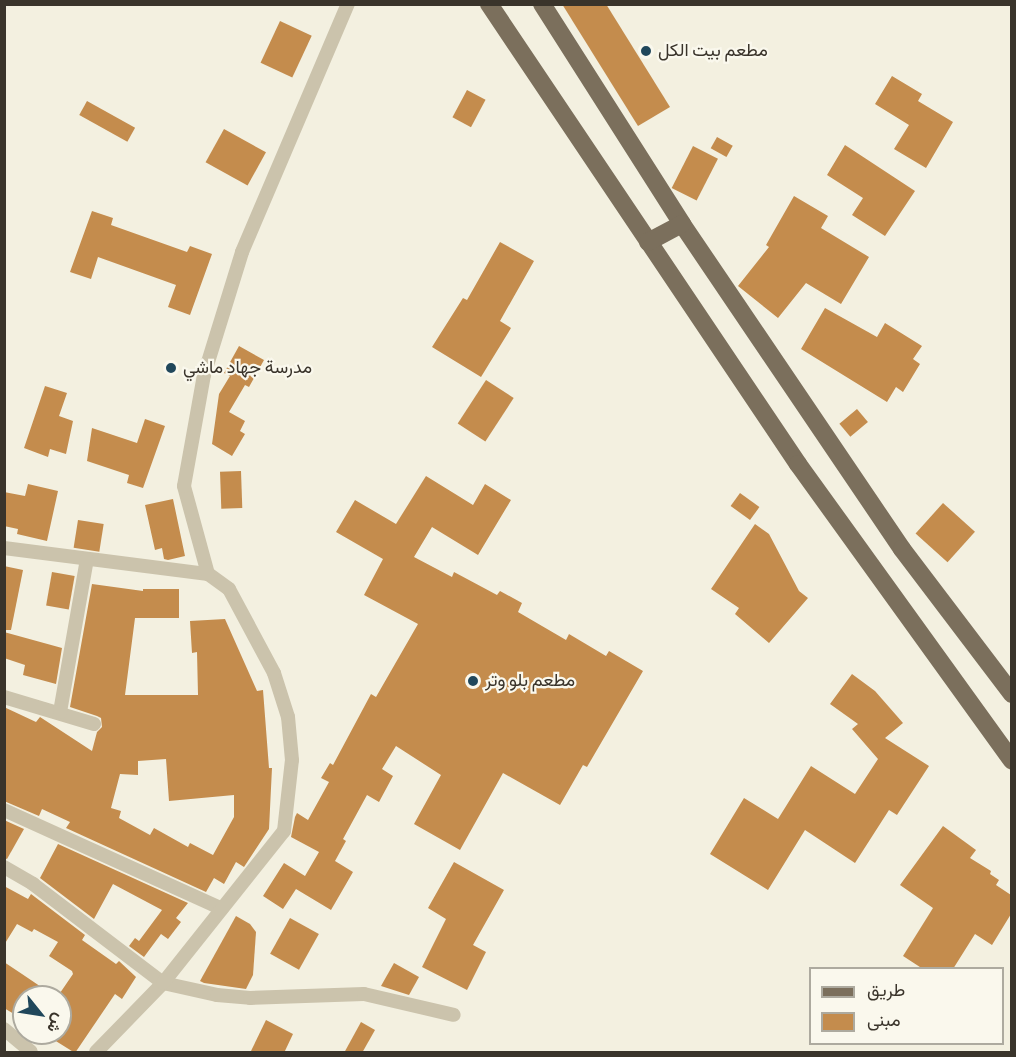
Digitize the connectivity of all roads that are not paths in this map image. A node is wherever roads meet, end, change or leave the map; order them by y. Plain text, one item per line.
1 (348, 4) edge
2 (489, 4) edge
3 (542, 4) edge
4 (682, 224) junction
5 (648, 242) junction
6 (4, 548) edge
7 (87, 559) junction
8 (208, 574) junction
9 (1011, 694) edge
10 (4, 697) edge
11 (60, 712) junction
12 (94, 724) dead end
13 (1011, 761) edge
14 (4, 810) edge
15 (4, 867) edge
16 (222, 909) junction
17 (163, 983) junction
18 (454, 1015) dead end
19 (4, 1029) edge
20 (31, 1053) edge
21 (96, 1053) edge

1 - 8 street
2 - 5 main road
3 - 4 main road
4 - 5 main road
4 - 9 main road
5 - 13 main road
6 - 7 street
7 - 8 street
7 - 11 street
8 - 16 street
10 - 11 street
11 - 12 street
14 - 16 street
15 - 17 street
16 - 17 street
17 - 18 street
17 - 21 street
19 - 20 street

